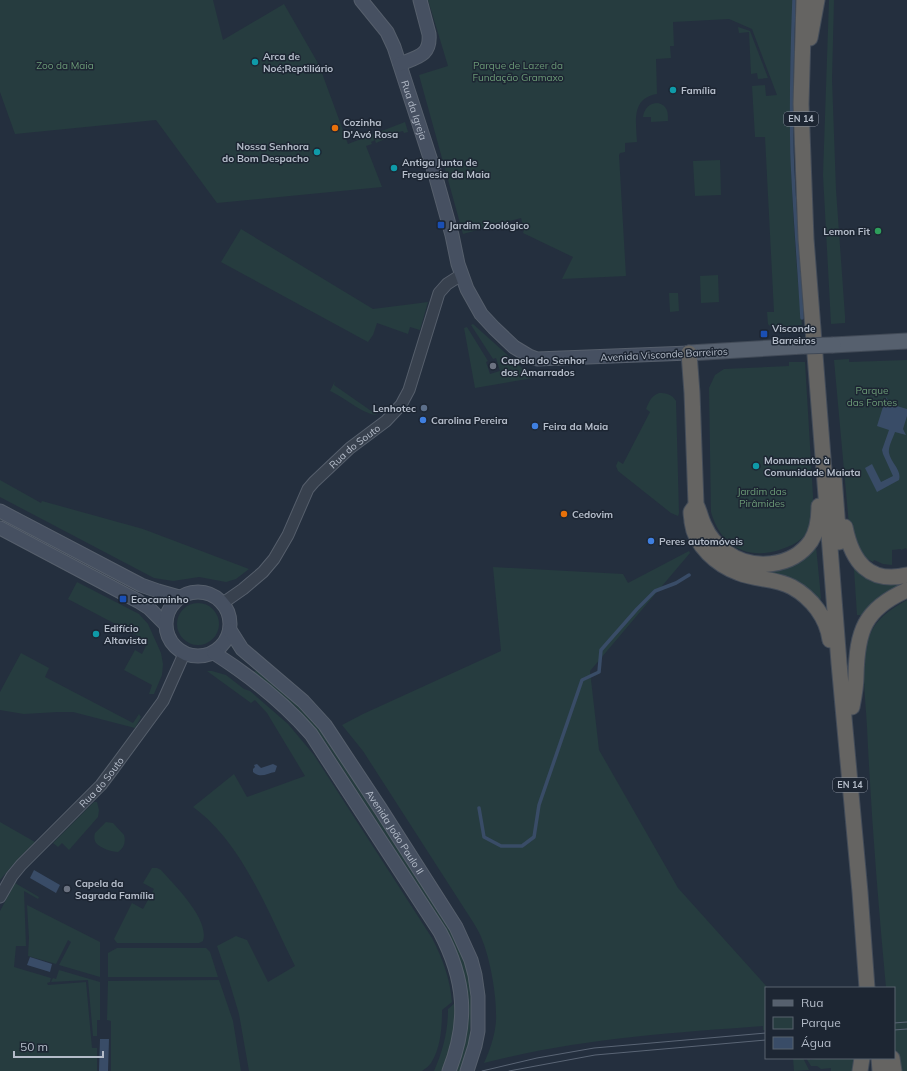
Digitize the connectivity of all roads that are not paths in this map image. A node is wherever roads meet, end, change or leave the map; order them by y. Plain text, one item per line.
1 (361, 0) edge
2 (420, 0) edge
3 (804, 0) edge
4 (811, 0) edge
5 (817, 0) edge
6 (809, 45) junction
7 (400, 64) junction
8 (461, 275) junction
9 (816, 322) junction
10 (907, 342) edge
11 (688, 353) junction
12 (819, 363) junction
13 (822, 460) junction
14 (696, 504) junction
15 (837, 509) junction
16 (0, 510) edge
17 (0, 528) edge
18 (907, 575) edge
19 (907, 590) edge
20 (179, 597) junction
21 (223, 603) junction
22 (165, 624) junction
23 (230, 630) junction
24 (214, 652) junction
25 (184, 654) junction
26 (839, 663) junction
27 (852, 707) junction
28 (0, 897) edge
29 (867, 987) edge
30 (874, 987) edge
31 (862, 1059) edge
32 (872, 1059) edge
33 (879, 1059) edge
34 (892, 1059) edge
35 (449, 1071) edge
36 (467, 1071) edge
37 (860, 1071) edge
38 (874, 1071) edge
39 (880, 1071) edge
40 (894, 1071) edge

1 - 7 main road, Rua da Igreja
2 - 7 main road
3 - 9 highway, EN 14
4 - 6 highway, EN 14
5 - 6 highway
6 - 9 highway, EN 14
7 - 8 main road, Rua da Igreja
8 - 11 main road, Avenida Visconde Barreiros
8 - 21 street, Rua do Souto
9 - 12 highway, EN 14
10 - 11 main road, Avenida Visconde Barreiros, bridge
11 - 14 highway
12 - 13 highway, EN 14
12 - 15 highway, EN 14
13 - 14 highway, EN 14
13 - 26 highway, EN 14
14 - 26 highway, EN 14
15 - 18 highway, EN 14
15 - 27 highway, EN 14
16 - 20 main road
17 - 22 main road
19 - 27 highway, EN 14
20 - 21 main road
20 - 22 main road
21 - 23 main road
22 - 25 main road
23 - 24 main road
23 - 36 main road, Avenida João Paulo II
24 - 25 main road
24 - 35 main road, Avenida João Paulo II
25 - 28 street, Rua do Souto
26 - 29 highway, EN 14
27 - 30 highway, EN 14
31 - 37 highway
32 - 38 highway
33 - 39 highway
34 - 40 highway

